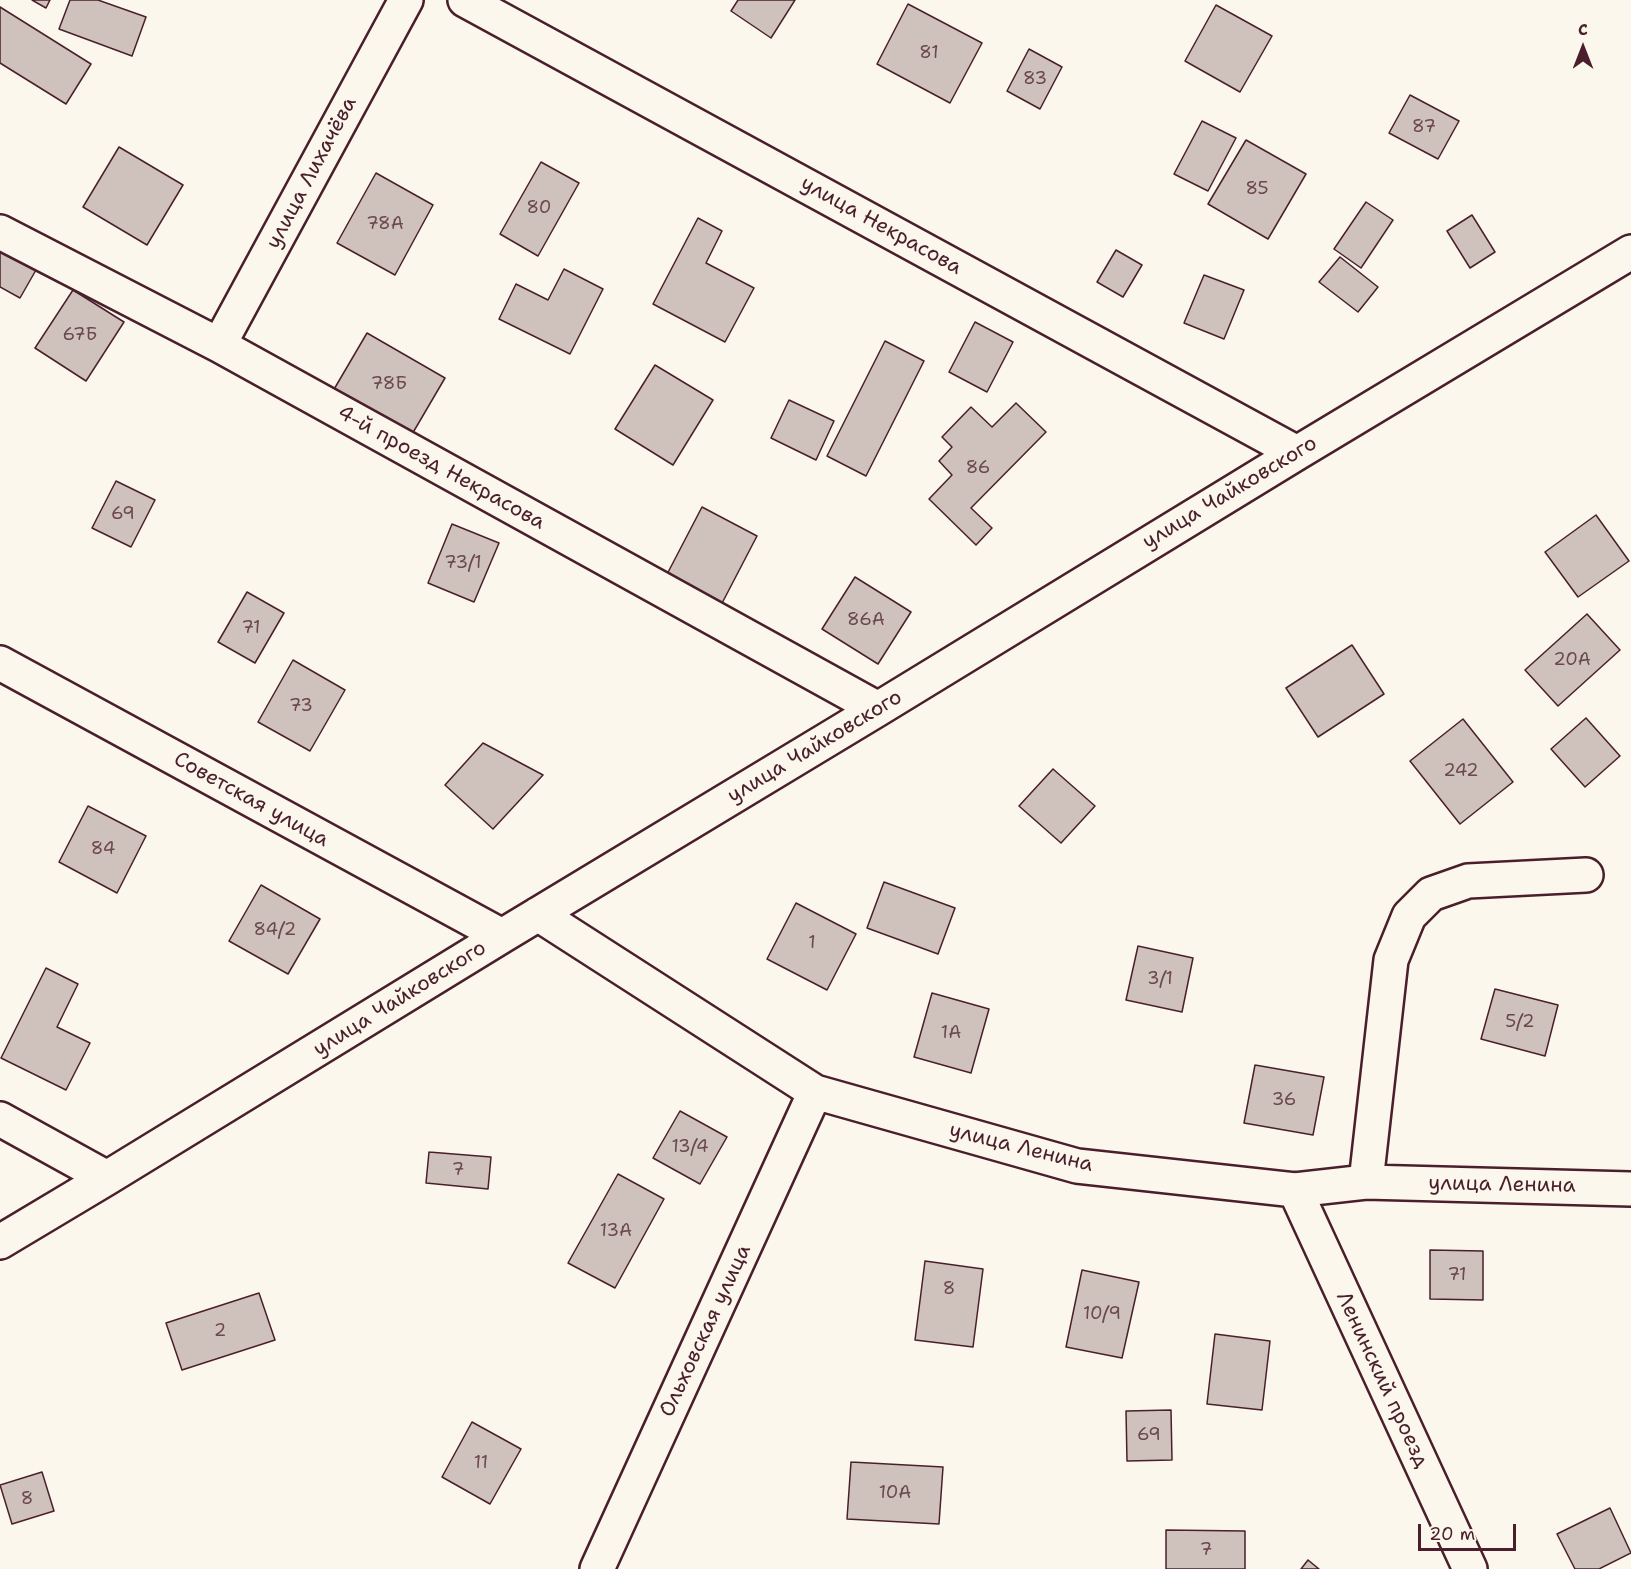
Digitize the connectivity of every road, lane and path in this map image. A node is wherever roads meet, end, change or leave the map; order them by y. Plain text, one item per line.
1 (406, 0) edge
2 (465, 0) edge
3 (0, 232) edge
4 (1631, 252) edge
5 (219, 345) junction
6 (1297, 453) junction
7 (0, 663) edge
8 (878, 709) junction
9 (1586, 875) dead end
10 (538, 914) junction
11 (502, 936) junction
12 (814, 1092) junction
13 (0, 1119) edge
14 (107, 1178) junction
15 (1366, 1182) junction
16 (1631, 1189) edge
17 (1295, 1190) junction
18 (0, 1242) edge
19 (597, 1569) edge
20 (1470, 1569) edge

1 - 5 street, улица Лихачёва
2 - 6 street, улица Некрасова
3 - 5 street, 4-й проезд Некрасова
4 - 6 street, улица Чайковского
5 - 8 street, 4-й проезд Некрасова
6 - 8 street, улица Чайковского
7 - 11 street, Советская улица
8 - 10 street, улица Чайковского
9 - 15 street
10 - 11 street, улица Чайковского
10 - 12 street, улица Ленина
11 - 14 street, улица Чайковского
12 - 17 street, улица Ленина
12 - 19 street, Ольховская улица
13 - 14 street
14 - 18 street, улица Чайковского
15 - 16 street, улица Ленина
15 - 17 street, улица Ленина
17 - 20 street, Ленинский проезд

